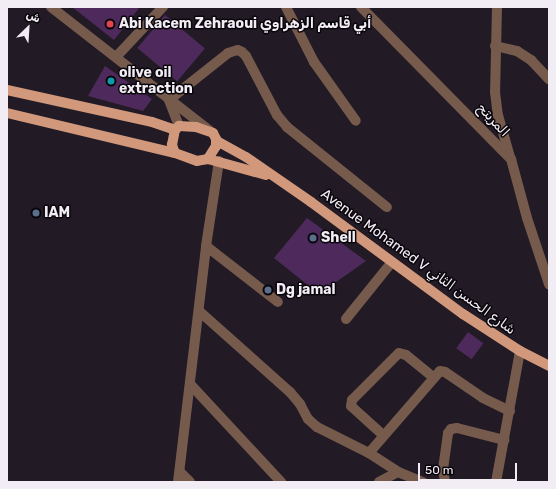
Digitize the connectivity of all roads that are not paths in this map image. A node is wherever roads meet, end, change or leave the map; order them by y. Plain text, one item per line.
1 (51, 7) edge
2 (163, 7) edge
3 (286, 7) edge
4 (362, 7) edge
5 (497, 7) edge
6 (495, 46) junction
7 (116, 57) junction
8 (549, 79) edge
9 (7, 90) edge
10 (169, 100) junction
11 (7, 113) edge
12 (356, 121) dead end
13 (177, 128) junction
14 (210, 131) junction
15 (216, 141) junction
16 (175, 153) junction
17 (208, 159) junction
18 (511, 159) junction
19 (219, 161) junction
20 (274, 177) junction
21 (387, 207) dead end
22 (206, 246) junction
23 (392, 262) junction
24 (546, 264) edge
25 (549, 284) edge
26 (278, 302) dead end
27 (199, 312) junction
28 (346, 319) dead end
29 (520, 351) junction
30 (549, 365) edge
31 (433, 377) junction
32 (190, 384) junction
33 (510, 411) junction
34 (383, 436) junction
35 (504, 440) junction
36 (369, 453) junction
37 (398, 472) junction
38 (179, 477) edge
39 (190, 482) edge
40 (281, 482) edge
41 (379, 482) edge
42 (423, 482) edge
43 (445, 482) edge
44 (496, 482) edge

1 - 7 street
2 - 7 street
3 - 12 street
4 - 18 street, المريتح
5 - 6 street
6 - 8 street
6 - 18 street
7 - 10 street
9 - 13 main road
10 - 13 street
10 - 14 street
10 - 21 street
11 - 16 main road
13 - 14 main road
13 - 16 main road
14 - 15 main road
15 - 17 main road
15 - 20 main road, Avenue Mohamed V شارع الحسن الثاني
16 - 17 main road
17 - 19 main road, Avenue Mohamed V شارع الحسن الثاني
18 - 24 street
19 - 20 main road, Avenue Mohamed V شارع الحسن الثاني
19 - 22 street
20 - 23 main road, Avenue Mohamed V شارع الحسن الثاني
22 - 26 street
22 - 27 street
23 - 28 street
23 - 29 main road, Avenue Mohamed V شارع الحسن الثاني
24 - 25 street
27 - 32 street
27 - 36 street
29 - 30 main road, Avenue Mohamed V شارع الحسن الثاني
29 - 33 street
31 - 33 street
31 - 34 street
31 - 34 street
32 - 38 street
32 - 40 street
33 - 35 street
34 - 36 street
35 - 43 street
35 - 44 street
36 - 37 street
37 - 41 street
37 - 42 street
38 - 39 street

